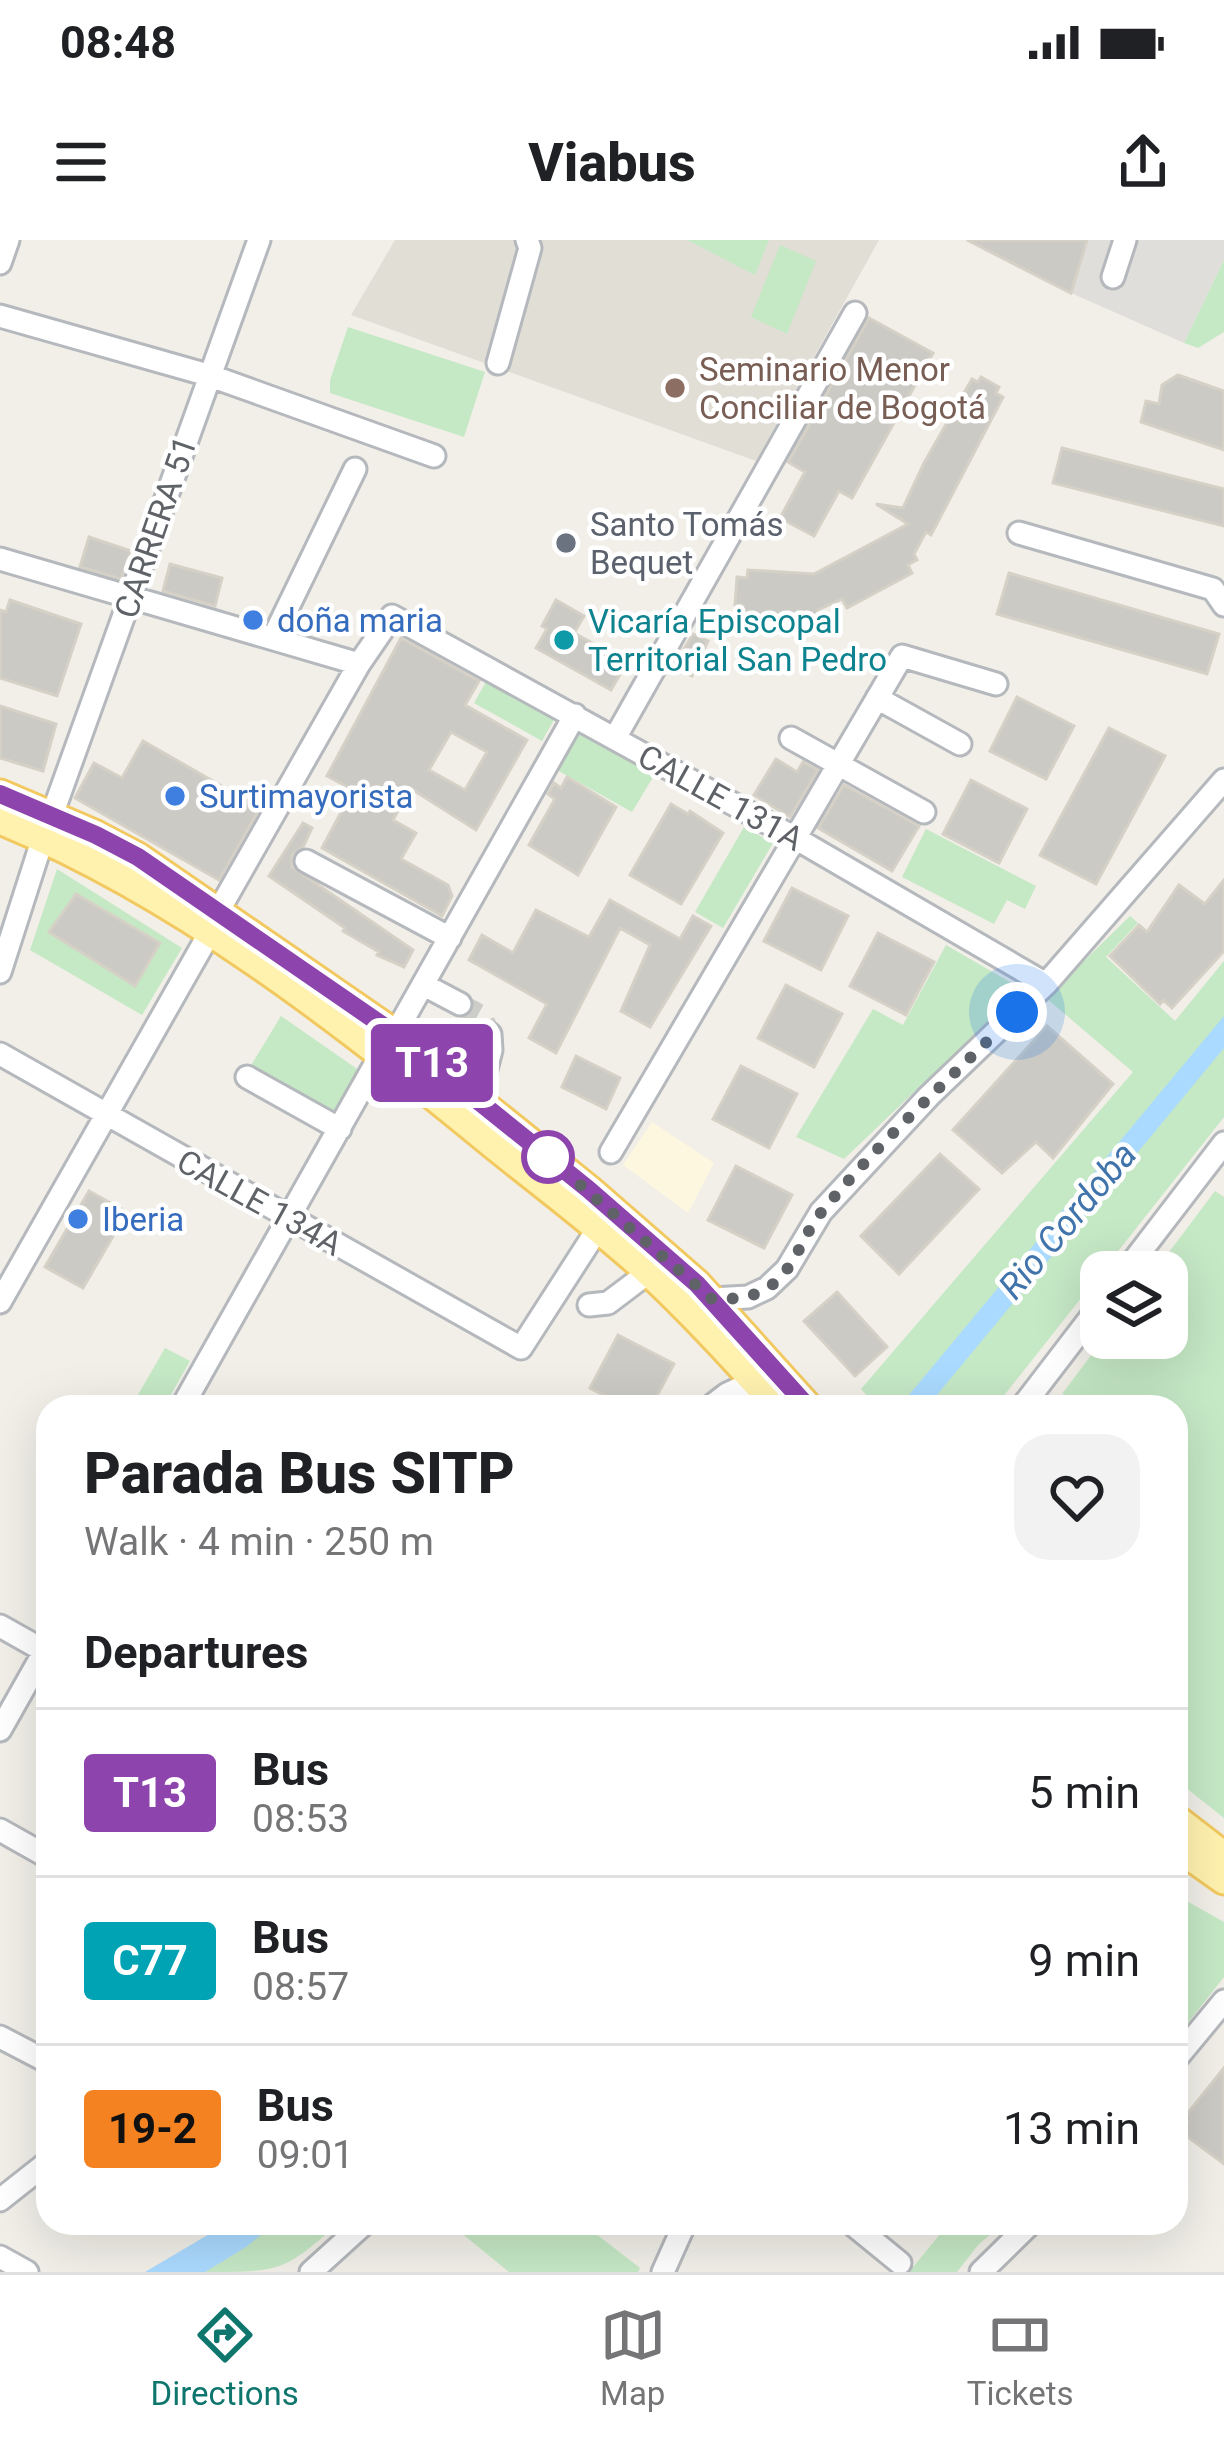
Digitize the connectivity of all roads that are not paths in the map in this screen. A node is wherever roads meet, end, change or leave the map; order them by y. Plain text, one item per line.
1 (8, 240) edge
2 (260, 240) edge
3 (526, 240) edge
4 (1124, 240) edge
5 (0, 263) edge
6 (1113, 277) dead end
7 (855, 313) dead end
8 (0, 316) edge
9 (498, 363) dead end
10 (208, 375) junction
11 (434, 456) dead end
12 (355, 469) dead end
13 (1019, 532) dead end
14 (0, 559) edge
15 (130, 597) junction
16 (1224, 605) edge
17 (273, 638) junction
18 (359, 664) junction
19 (996, 684) dead end
20 (877, 698) junction
21 (575, 715) junction
22 (615, 738) junction
23 (791, 738) dead end
24 (960, 744) dead end
25 (839, 765) junction
26 (1224, 780) edge
27 (0, 794) edge
28 (924, 812) dead end
29 (0, 820) edge
30 (48, 826) junction
31 (795, 838) junction
32 (306, 861) dead end
33 (214, 922) junction
34 (8, 923) edge
35 (450, 938) junction
36 (0, 972) edge
37 (1046, 984) junction
38 (424, 985) junction
39 (460, 1004) tunnel mouth
40 (490, 1034) dead end
41 (388, 1044) junction
42 (0, 1054) edge
43 (247, 1077) dead end
44 (478, 1100) junction
45 (106, 1116) junction
46 (340, 1129) junction
47 (1224, 1143) edge
48 (611, 1152) dead end
49 (1214, 1174) edge
50 (289, 1219) junction
51 (597, 1230) junction
52 (1144, 1251) edge
53 (649, 1272) junction
54 (712, 1299) junction
55 (0, 1302) edge
56 (590, 1305) dead end
57 (1080, 1331) edge
58 (755, 1381) junction
59 (189, 1395) edge
60 (726, 1395) edge
61 (767, 1395) edge
62 (797, 1395) edge
63 (1031, 1395) edge
64 (0, 1626) edge
65 (36, 1644) edge
66 (36, 1669) edge
67 (0, 1730) edge
68 (1188, 1829) edge
69 (0, 1830) edge
70 (36, 1850) edge
71 (1188, 1854) edge
72 (1224, 1856) edge
73 (1224, 1880) edge
74 (1224, 2001) edge
75 (0, 2037) edge
76 (1188, 2044) edge
77 (36, 2056) edge
78 (36, 2172) edge
79 (0, 2200) edge
80 (352, 2235) edge
81 (680, 2235) edge
82 (866, 2235) edge
83 (1019, 2235) edge
84 (0, 2257) edge
85 (900, 2263) dead end
86 (27, 2272) edge
87 (311, 2272) edge
88 (663, 2272) edge
89 (981, 2272) edge

1 - 5 street
2 - 10 street, CARRERA 51
3 - 9 street
4 - 6 street
7 - 22 street
8 - 10 street
10 - 11 street
10 - 15 street, CARRERA 51
12 - 17 street
13 - 16 street
14 - 15 street
15 - 17 street
15 - 30 street, CARRERA 51
17 - 18 street
18 - 21 street, CALLE 131A
18 - 33 street
19 - 20 street
20 - 24 street
20 - 25 street
21 - 22 street, CALLE 131A
21 - 35 street
22 - 31 street, CALLE 131A
23 - 25 street
25 - 28 street
25 - 31 street
26 - 37 street
27 - 30 main road
29 - 30 main road
30 - 33 main road
30 - 34 street, CARRERA 51
31 - 37 street, CALLE 131A
31 - 48 street
32 - 35 street
33 - 41 main road
33 - 45 street
34 - 36 street, CARRERA 51
35 - 38 street
37 - 54 street
38 - 39 street
38 - 41 street
40 - 44 street
41 - 44 main road
41 - 46 street
41 - 51 main road
42 - 45 street, CALLE 134A
43 - 46 street
44 - 54 main road
45 - 50 street, CALLE 134A
45 - 55 street
46 - 50 street
47 - 49 street
49 - 52 street
50 - 51 street, CALLE 134A
50 - 59 street
51 - 53 main road
53 - 56 street
53 - 58 main road
54 - 62 main road
57 - 63 street
58 - 60 street
58 - 61 main road
64 - 65 street
66 - 67 street
68 - 72 main road
69 - 70 street
71 - 73 main road
74 - 76 street
75 - 77 street
78 - 79 street
80 - 87 street
81 - 88 street
82 - 85 street
83 - 89 street
84 - 86 street

